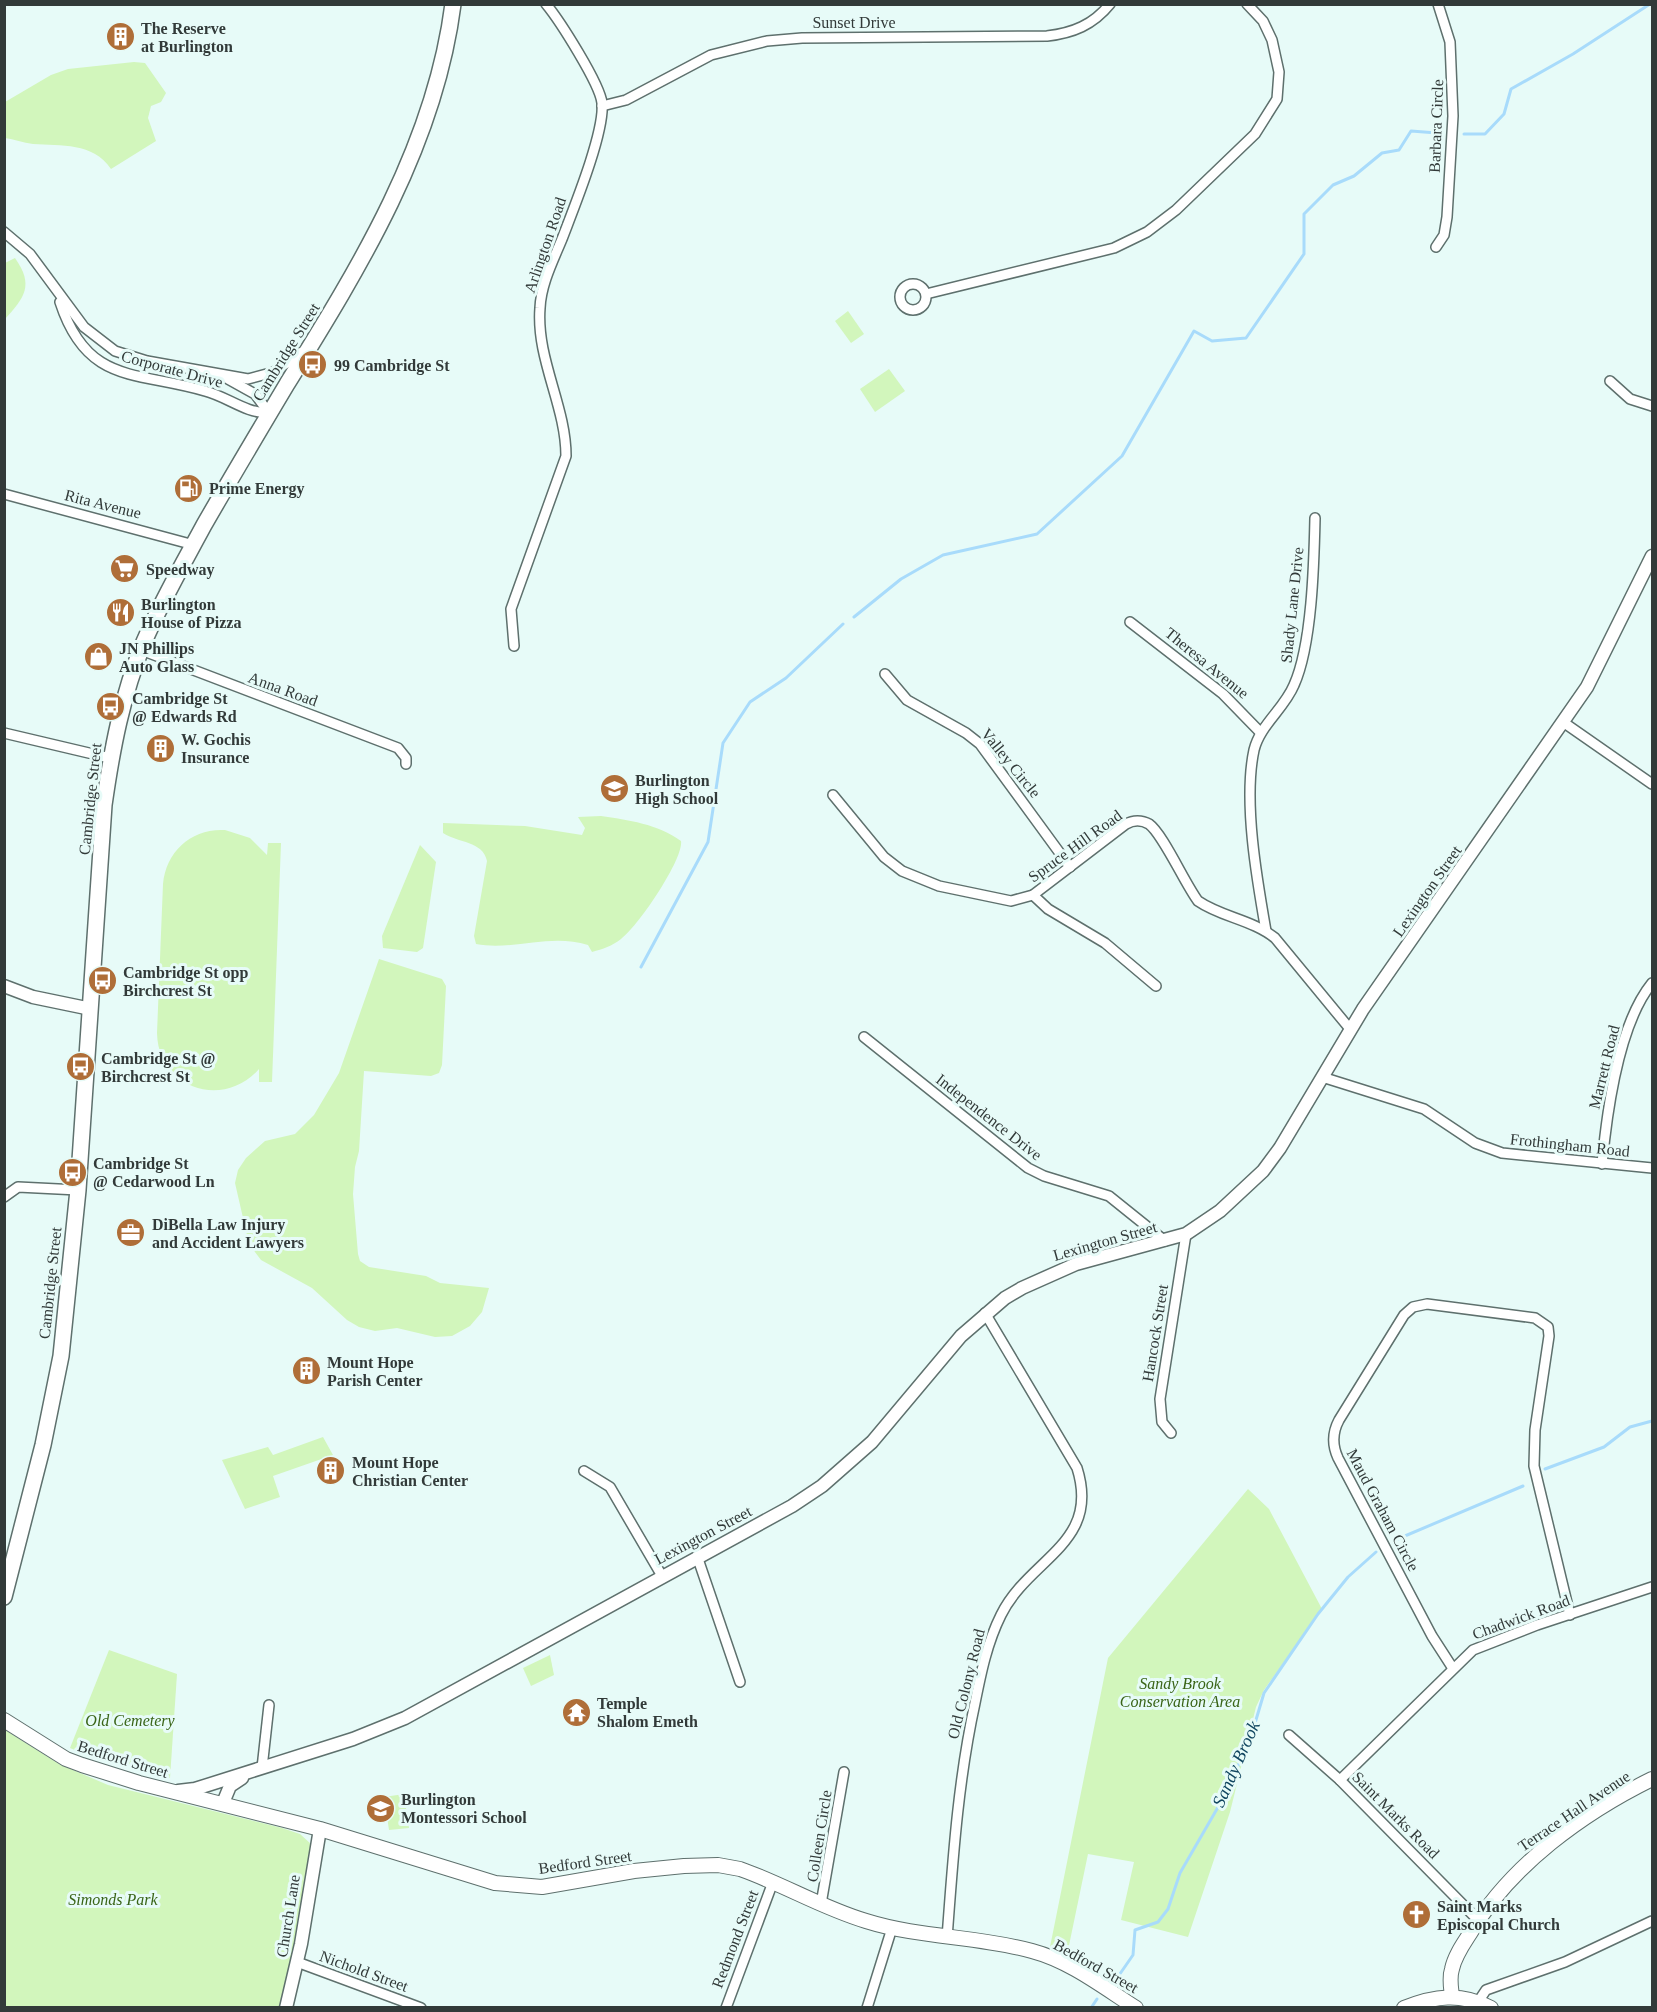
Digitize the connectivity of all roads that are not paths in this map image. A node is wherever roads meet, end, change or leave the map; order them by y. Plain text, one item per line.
1 (453, 4) edge
2 (546, 4) edge
3 (1110, 4) edge
4 (1247, 4) edge
5 (1438, 4) edge
6 (603, 106) junction
7 (4, 232) edge
8 (1436, 247) dead end
9 (57, 294) junction
10 (926, 294) dead end
11 (311, 345) junction
12 (202, 370) junction
13 (1610, 381) dead end
14 (1653, 406) edge
15 (269, 413) junction
16 (4, 494) edge
17 (1314, 518) dead end
18 (194, 545) junction
19 (1653, 556) edge
20 (1130, 622) dead end
21 (514, 646) dead end
22 (141, 650) junction
23 (885, 674) dead end
24 (1563, 723) junction
25 (1260, 732) junction
26 (4, 733) edge
27 (110, 758) junction
28 (406, 764) dead end
29 (1653, 784) edge
30 (834, 795) dead end
31 (1070, 867) junction
32 (1033, 895) junction
33 (1266, 932) junction
34 (1653, 983) edge
35 (4, 986) edge
36 (1156, 986) dead end
37 (91, 1009) junction
38 (1350, 1029) junction
39 (864, 1037) dead end
40 (1322, 1077) junction
41 (1602, 1164) junction
42 (1653, 1168) edge
43 (78, 1190) junction
44 (4, 1197) edge
45 (1186, 1234) junction
46 (1165, 1241) junction
47 (985, 1313) junction
48 (1171, 1433) dead end
49 (584, 1471) dead end
50 (697, 1556) junction
51 (662, 1576) junction
52 (1653, 1587) edge
53 (4, 1597) edge
54 (1570, 1615) junction
55 (1452, 1667) junction
56 (740, 1682) dead end
57 (269, 1705) dead end
58 (4, 1720) edge
59 (1289, 1735) dead end
60 (256, 1770) junction
61 (844, 1772) dead end
62 (1653, 1779) edge
63 (1340, 1780) junction
64 (173, 1791) junction
65 (223, 1803) junction
66 (320, 1829) junction
67 (773, 1882) junction
68 (821, 1904) junction
69 (1478, 1920) junction
70 (1653, 1921) edge
71 (892, 1928) junction
72 (947, 1938) junction
73 (297, 1962) junction
74 (1452, 1996) junction
75 (1478, 2001) junction
76 (286, 2007) edge
77 (421, 2007) edge
78 (726, 2007) edge
79 (867, 2007) edge
80 (1136, 2007) edge
81 (1404, 2007) edge
82 (1491, 2007) edge

1 - 11 main road, Cambridge Street
2 - 6 street
3 - 6 street, Sunset Drive
4 - 10 street
5 - 8 street, Barbara Circle
6 - 21 street, Arlington Road
7 - 9 street, Corporate Drive
9 - 12 street, Corporate Drive
9 - 15 street, Corporate Drive
11 - 12 street, Corporate Drive
11 - 15 main road, Cambridge Street
12 - 15 street, Corporate Drive
13 - 14 street
15 - 18 main road, Cambridge Street
16 - 18 street, Rita Avenue
17 - 25 street, Shady Lane Drive
18 - 22 main road, Cambridge Street
19 - 24 street, Lexington Street
20 - 25 street, Theresa Avenue
22 - 27 main road, Cambridge Street
22 - 28 street, Anna Road
23 - 31 street, Valley Circle
24 - 29 street
24 - 38 street, Lexington Street
25 - 33 street, Shady Lane Drive
26 - 27 street
27 - 37 main road, Cambridge Street
30 - 32 street, Spruce Hill Road
31 - 32 street, Spruce Hill Road
31 - 33 street, Spruce Hill Road
32 - 36 street
33 - 38 street, Spruce Hill Road
34 - 41 street, Marrett Road
35 - 37 street
37 - 43 main road, Cambridge Street
38 - 40 street, Lexington Street
39 - 46 street, Independence Drive
40 - 41 street, Frothingham Road
40 - 45 street, Lexington Street
41 - 42 street, Frothingham Road
43 - 44 street
43 - 53 main road, Cambridge Street
45 - 46 street, Lexington Street
45 - 48 street, Hancock Street
46 - 47 street, Lexington Street
47 - 50 street, Lexington Street
47 - 72 street, Old Colony Road
49 - 51 street
50 - 51 street, Lexington Street
50 - 56 street
51 - 60 street, Lexington Street
52 - 54 street, Chadwick Road
54 - 55 street, Chadwick Road
54 - 55 street, Maud Graham Circle
55 - 63 street, Chadwick Road
57 - 60 street
58 - 64 main road, Bedford Street
59 - 63 street, Saint Marks Road
60 - 64 street, Lexington Street
60 - 65 street, Lexington Street
61 - 68 street, Colleen Circle
62 - 69 main road, Terrace Hall Avenue
63 - 69 street, Saint Marks Road
64 - 65 main road, Bedford Street
65 - 66 main road, Bedford Street
66 - 67 main road, Bedford Street
66 - 73 street, Church Lane
67 - 68 main road, Bedford Street
67 - 78 street, Redmond Street
68 - 71 main road, Bedford Street
69 - 74 main road, Terrace Hall Avenue
70 - 75 street
71 - 72 main road, Bedford Street
71 - 79 street
72 - 80 main road, Bedford Street
73 - 76 street, Church Lane
73 - 77 street, Nichold Street
74 - 75 main road
74 - 81 main road
75 - 82 main road

